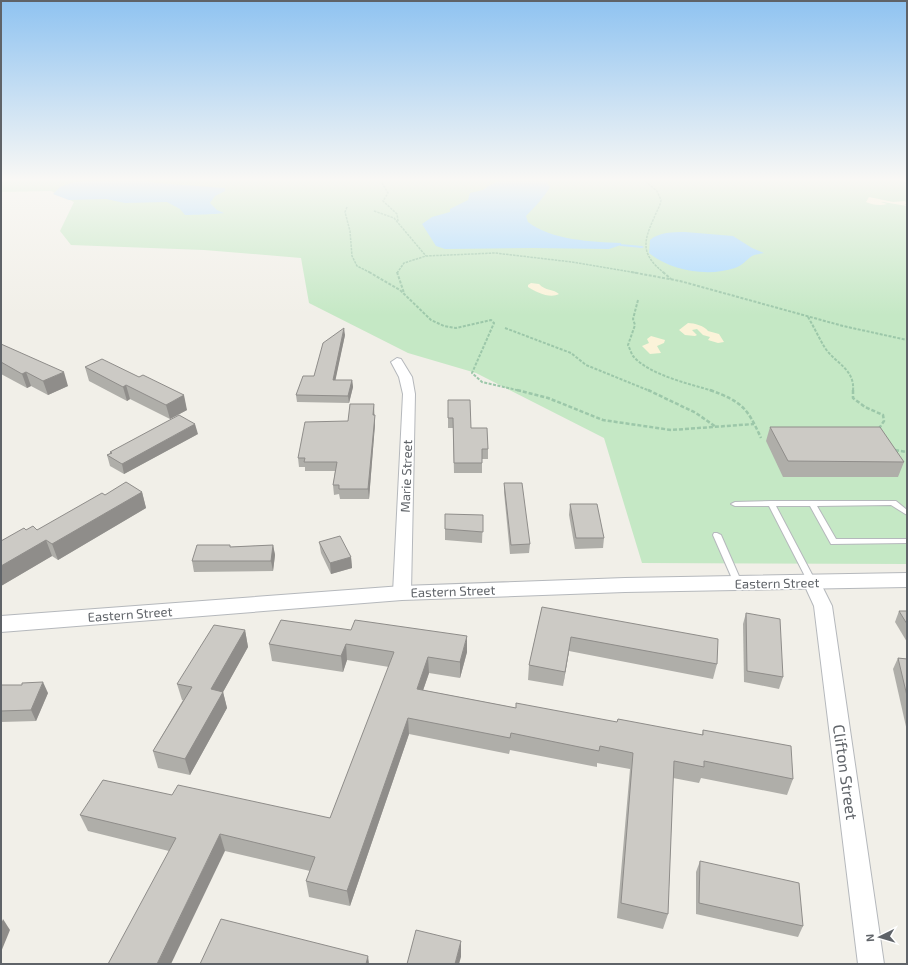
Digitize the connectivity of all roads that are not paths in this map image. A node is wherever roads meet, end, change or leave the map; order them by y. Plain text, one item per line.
1 (397, 362) dead end
2 (772, 503) junction
3 (812, 503) junction
4 (735, 504) dead end
5 (907, 513) edge
6 (717, 535) dead end
7 (907, 541) edge
8 (907, 580) edge
9 (812, 582) junction
10 (738, 583) junction
11 (402, 593) junction
12 (1, 624) edge
13 (871, 964) edge

1 - 11 street, Marie Street
2 - 3 lane
2 - 4 lane
2 - 9 lane
3 - 5 lane
3 - 7 lane
6 - 10 lane
8 - 9 street, Eastern Street
9 - 10 street, Eastern Street
9 - 13 street, Clifton Street
10 - 11 street, Eastern Street
11 - 12 street, Eastern Street

